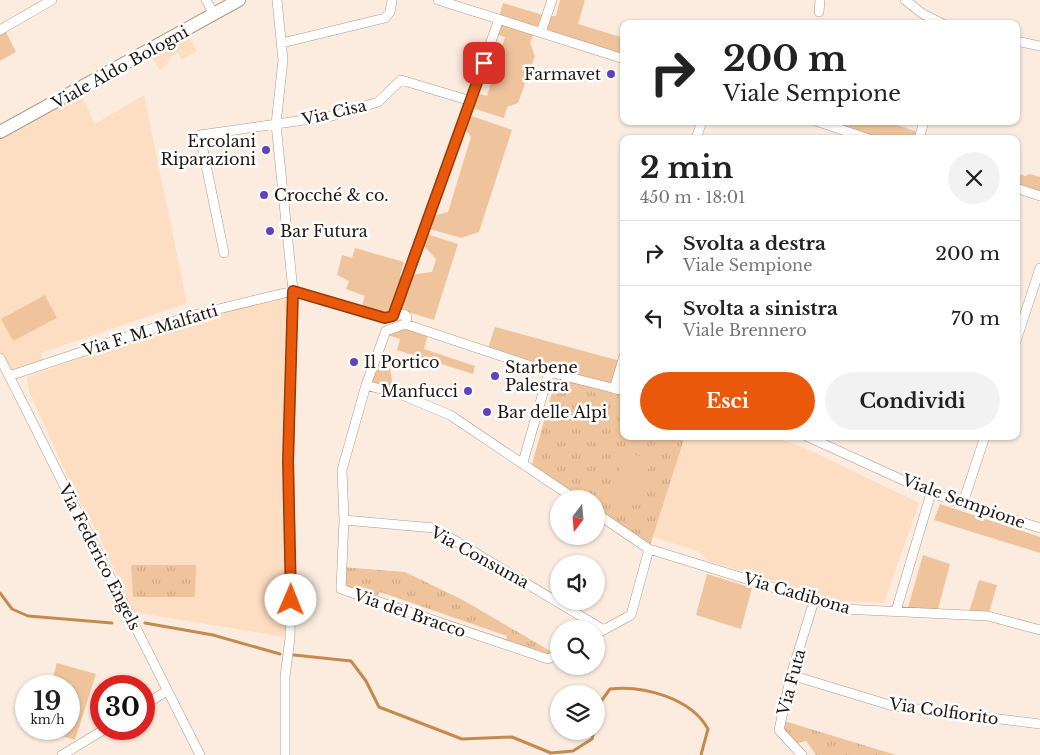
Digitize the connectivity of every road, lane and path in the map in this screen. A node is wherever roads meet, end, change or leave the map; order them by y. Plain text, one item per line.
1 (52, 0) edge
2 (206, 0) edge
3 (240, 0) edge
4 (277, 0) edge
5 (392, 0) edge
6 (438, 0) edge
7 (552, 0) edge
8 (820, 0) edge
9 (905, 0) edge
10 (819, 12) dead end
11 (214, 14) junction
12 (499, 19) junction
13 (935, 20) edge
14 (0, 30) edge
15 (541, 32) junction
16 (1020, 42) edge
17 (282, 43) junction
18 (1040, 46) edge
19 (620, 58) edge
20 (471, 101) junction
21 (276, 124) junction
22 (827, 125) edge
23 (0, 132) edge
24 (854, 135) edge
25 (1020, 189) edge
26 (1040, 196) edge
27 (224, 253) dead end
28 (1040, 268) edge
29 (293, 291) junction
30 (389, 317) junction
31 (1020, 323) edge
32 (405, 324) junction
33 (386, 331) junction
34 (0, 358) edge
35 (620, 369) edge
36 (549, 372) junction
37 (9, 376) junction
38 (366, 385) junction
39 (614, 389) junction
40 (620, 390) edge
41 (815, 440) edge
42 (984, 440) edge
43 (523, 462) junction
44 (562, 490) edge
45 (931, 493) junction
46 (963, 503) junction
47 (605, 519) edge
48 (344, 520) junction
49 (1040, 528) edge
50 (649, 549) junction
51 (814, 601) junction
52 (896, 611) junction
53 (581, 620) edge
54 (605, 629) edge
55 (1040, 630) edge
56 (550, 658) edge
57 (791, 675) junction
58 (167, 691) junction
59 (155, 698) edge
60 (1040, 724) edge
61 (90, 738) edge
62 (62, 755) edge
63 (200, 755) edge
64 (285, 755) edge
65 (802, 755) edge

1 - 14 street
2 - 11 street
3 - 11 main road, Viale Aldo Bologni
4 - 17 street
5 - 17 street
6 - 12 street
7 - 15 street
8 - 10 street
9 - 13 street
11 - 23 main road, Viale Aldo Bologni
12 - 15 street
12 - 20 street
15 - 19 street
16 - 18 street
17 - 21 street
20 - 21 street, Via Cisa
20 - 30 street
21 - 27 street
21 - 29 street
22 - 24 street
25 - 26 street
28 - 31 street
29 - 30 street
29 - 37 street, Via F. M. Malfatti
29 - 64 street
30 - 32 street
30 - 33 street
32 - 33 street
32 - 36 street
33 - 38 street, Via del Bracco
34 - 37 street, Via Federico Engels
35 - 39 street
36 - 39 street
36 - 43 street
37 - 58 street, Via Federico Engels
38 - 43 street
38 - 48 street, Via del Bracco
39 - 40 street
41 - 45 street, Viale Sempione
42 - 46 street
43 - 44 street
45 - 46 street, Viale Sempione
45 - 52 street
46 - 49 street, Viale Sempione
47 - 50 street, Via Cadibona
48 - 53 street, Via Consuma
48 - 56 street, Via del Bracco
50 - 51 street, Via Cadibona
50 - 54 street
51 - 52 street, Via Cadibona
51 - 57 street, Via Futa
52 - 55 street, Via Cadibona
57 - 60 street, Via Colfiorito
57 - 65 street, Via Futa
58 - 59 street
58 - 63 street, Via Federico Engels
61 - 62 street

